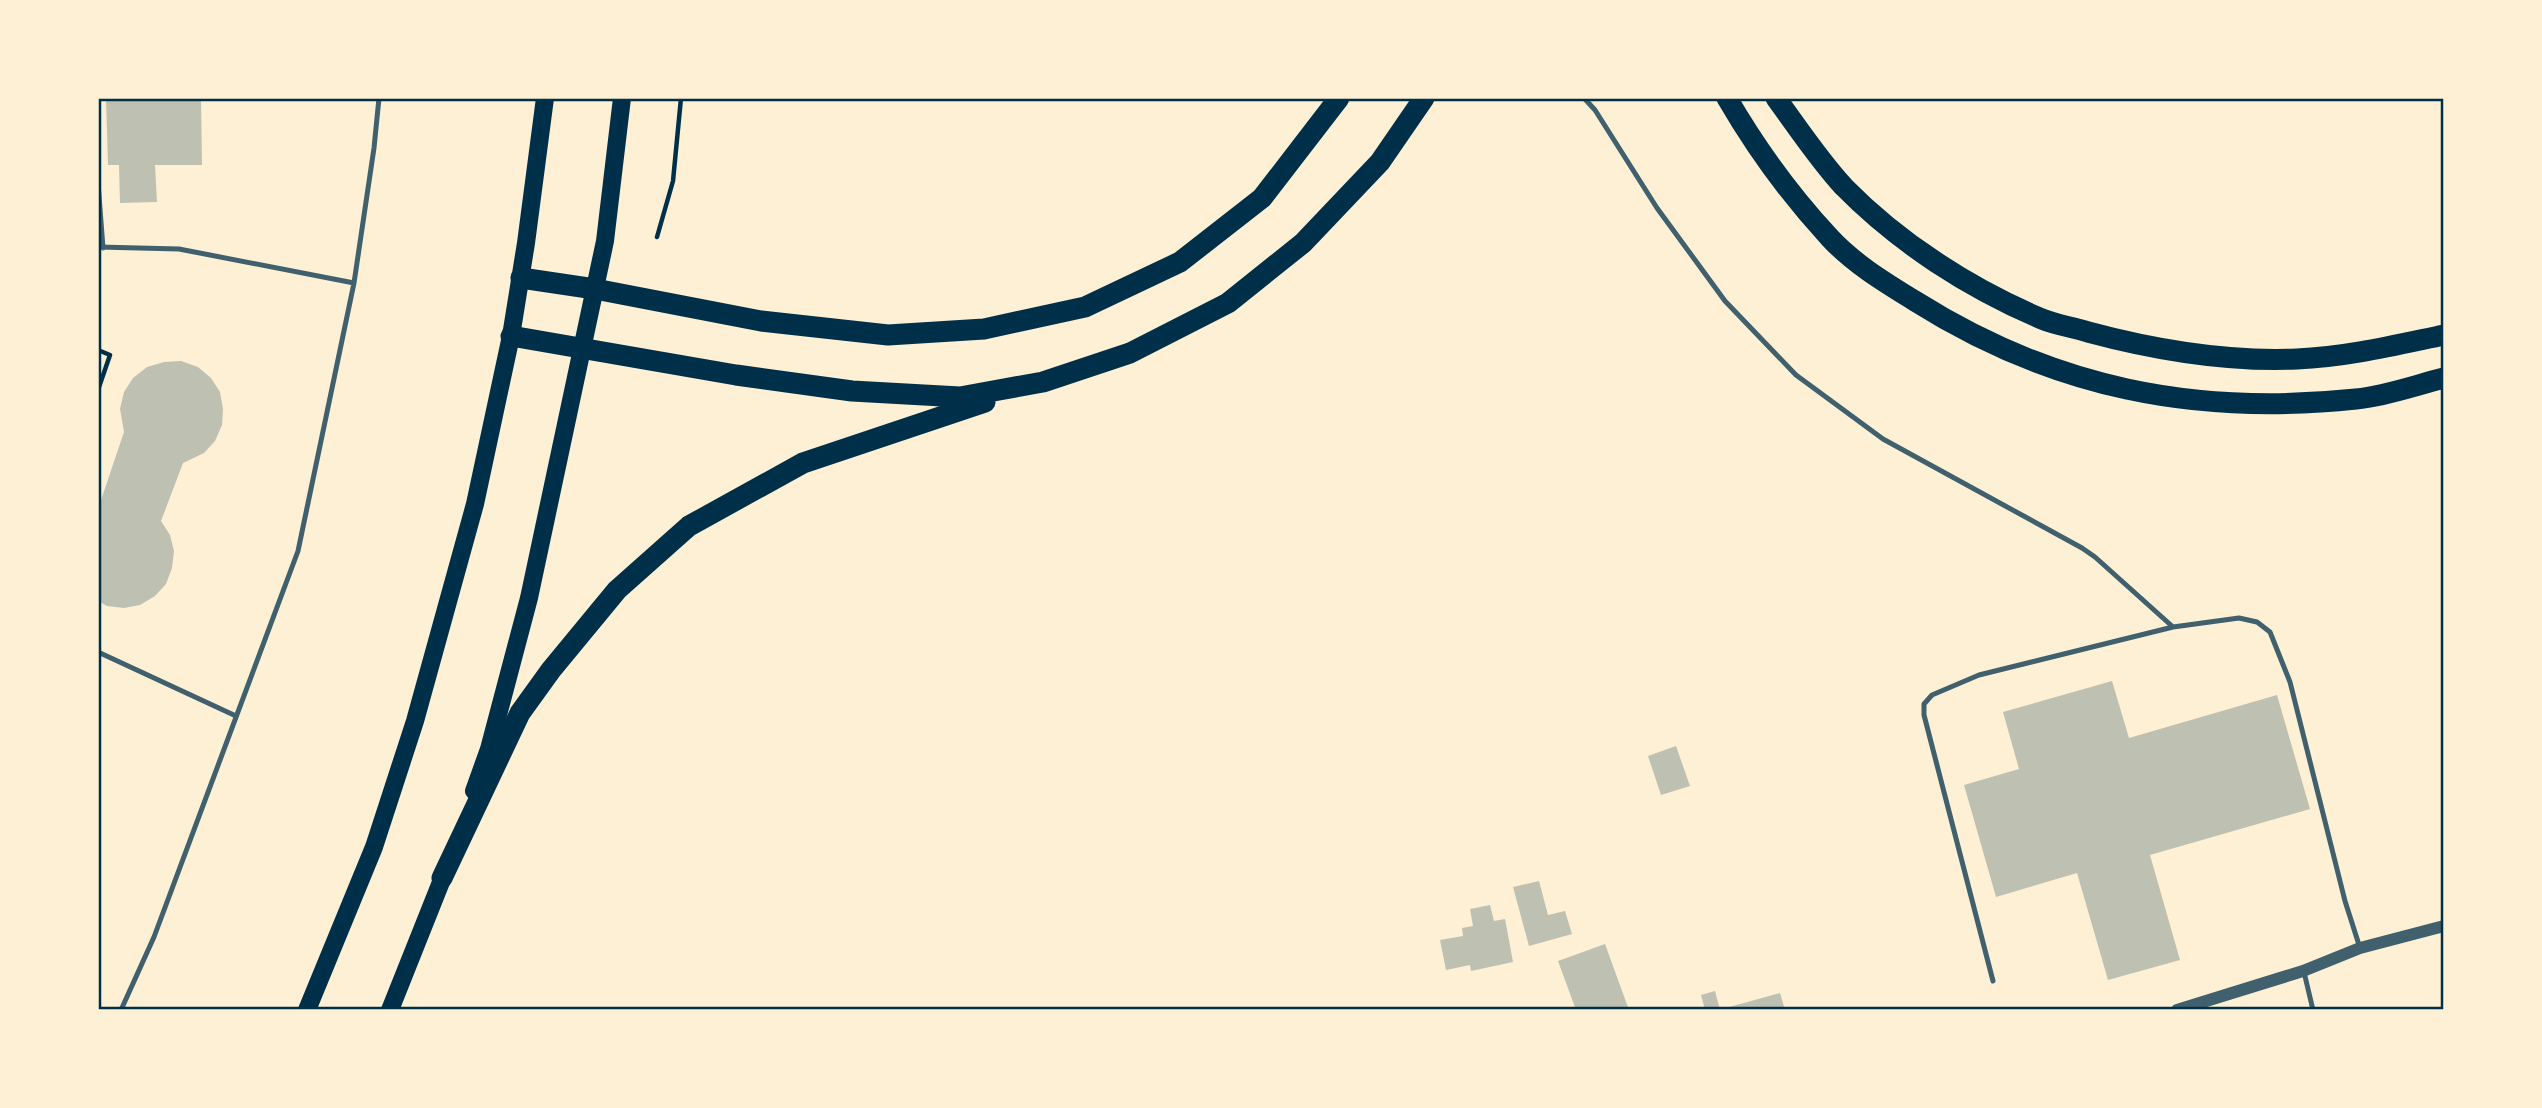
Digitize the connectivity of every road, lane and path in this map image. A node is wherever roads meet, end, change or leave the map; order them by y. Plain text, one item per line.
1 (379, 98) edge
2 (545, 98) edge
3 (622, 98) edge
4 (681, 98) edge
5 (1339, 98) edge
6 (1424, 98) edge
7 (1584, 98) edge
8 (1727, 98) edge
9 (1776, 98) edge
10 (98, 183) edge
11 (657, 237) dead end
12 (100, 248) edge
13 (521, 278) junction
14 (354, 283) junction
15 (595, 289) junction
16 (2444, 335) edge
17 (512, 336) junction
18 (581, 348) junction
19 (98, 350) edge
20 (2444, 378) edge
21 (1043, 382) junction
22 (98, 390) edge
23 (2173, 627) junction
24 (98, 652) edge
25 (236, 716) junction
26 (442, 878) junction
27 (2444, 926) edge
28 (2360, 948) junction
29 (2303, 971) junction
30 (1993, 981) dead end
31 (121, 1010) edge
32 (307, 1010) edge
33 (390, 1010) edge
34 (2177, 1010) edge
35 (2313, 1010) edge

1 - 14 lane
2 - 13 main road
3 - 15 main road
4 - 11 path
5 - 15 highway
6 - 21 highway
7 - 23 lane
8 - 20 highway
9 - 16 highway
10 - 12 lane
12 - 14 lane
13 - 15 highway
13 - 17 main road
14 - 25 lane
15 - 18 main road
17 - 18 highway
17 - 32 main road
18 - 21 highway
18 - 26 main road
19 - 22 path
21 - 26 highway
23 - 28 lane
23 - 30 lane
24 - 25 lane
25 - 31 lane
26 - 33 main road
27 - 28 street
28 - 29 street
29 - 34 street
29 - 35 lane

